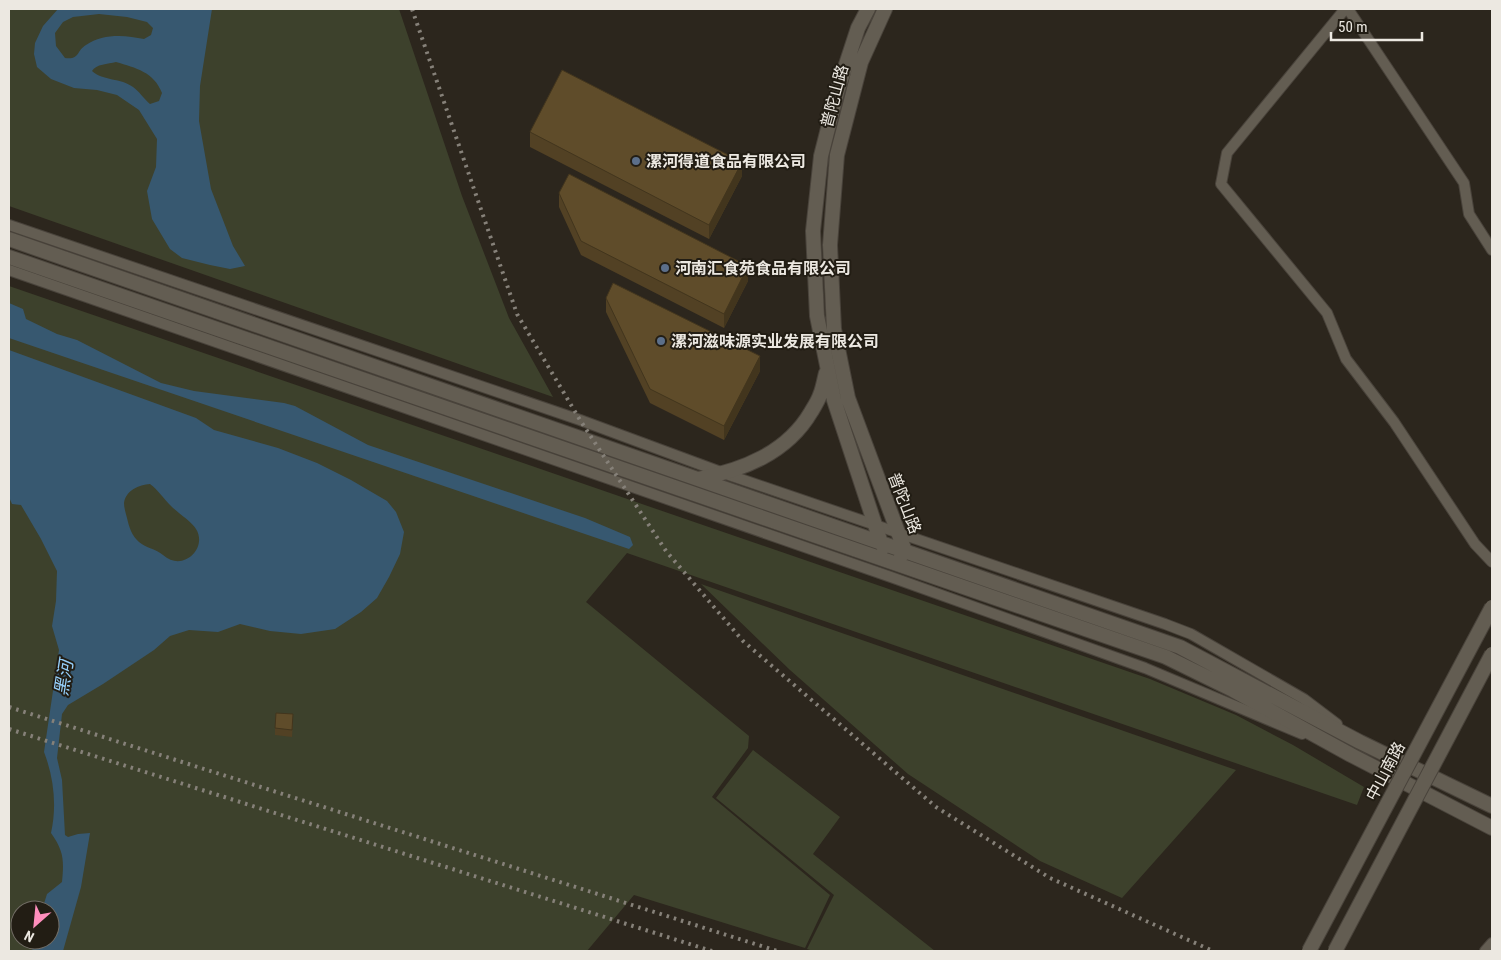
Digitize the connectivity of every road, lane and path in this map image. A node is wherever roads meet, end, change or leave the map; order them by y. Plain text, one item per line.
1 (868, 9) edge
2 (884, 9) edge
3 (1346, 9) edge
4 (9, 225) edge
5 (9, 240) edge
6 (1492, 250) edge
7 (9, 257) edge
8 (9, 270) edge
9 (827, 367) junction
10 (726, 474) junction
11 (696, 480) junction
12 (875, 523) junction
13 (897, 531) junction
14 (881, 543) junction
15 (905, 551) junction
16 (1492, 562) edge
17 (893, 570) junction
18 (1492, 607) edge
19 (1492, 654) edge
20 (1360, 742) junction
21 (1492, 806) edge
22 (1492, 828) edge
23 (1492, 943) edge
24 (1309, 951) edge
25 (1335, 951) edge
26 (1485, 951) edge

1 - 9 main road, 普陀山路
2 - 13 main road, 普陀山路
3 - 6 street
3 - 16 street
4 - 10 street
5 - 11 main road
7 - 17 main road
8 - 17 street
9 - 10 main road
9 - 12 main road, 普陀山路
10 - 11 main road
10 - 12 street
11 - 14 main road
12 - 13 street
12 - 14 main road, 普陀山路
13 - 15 main road, 普陀山路
13 - 20 street
14 - 15 main road
14 - 17 main road, 普陀山路
15 - 17 main road, 普陀山路
15 - 20 main road
17 - 22 main road
18 - 24 main road, 中山南路, bridge
19 - 25 main road, bridge
20 - 21 main road
23 - 26 street

